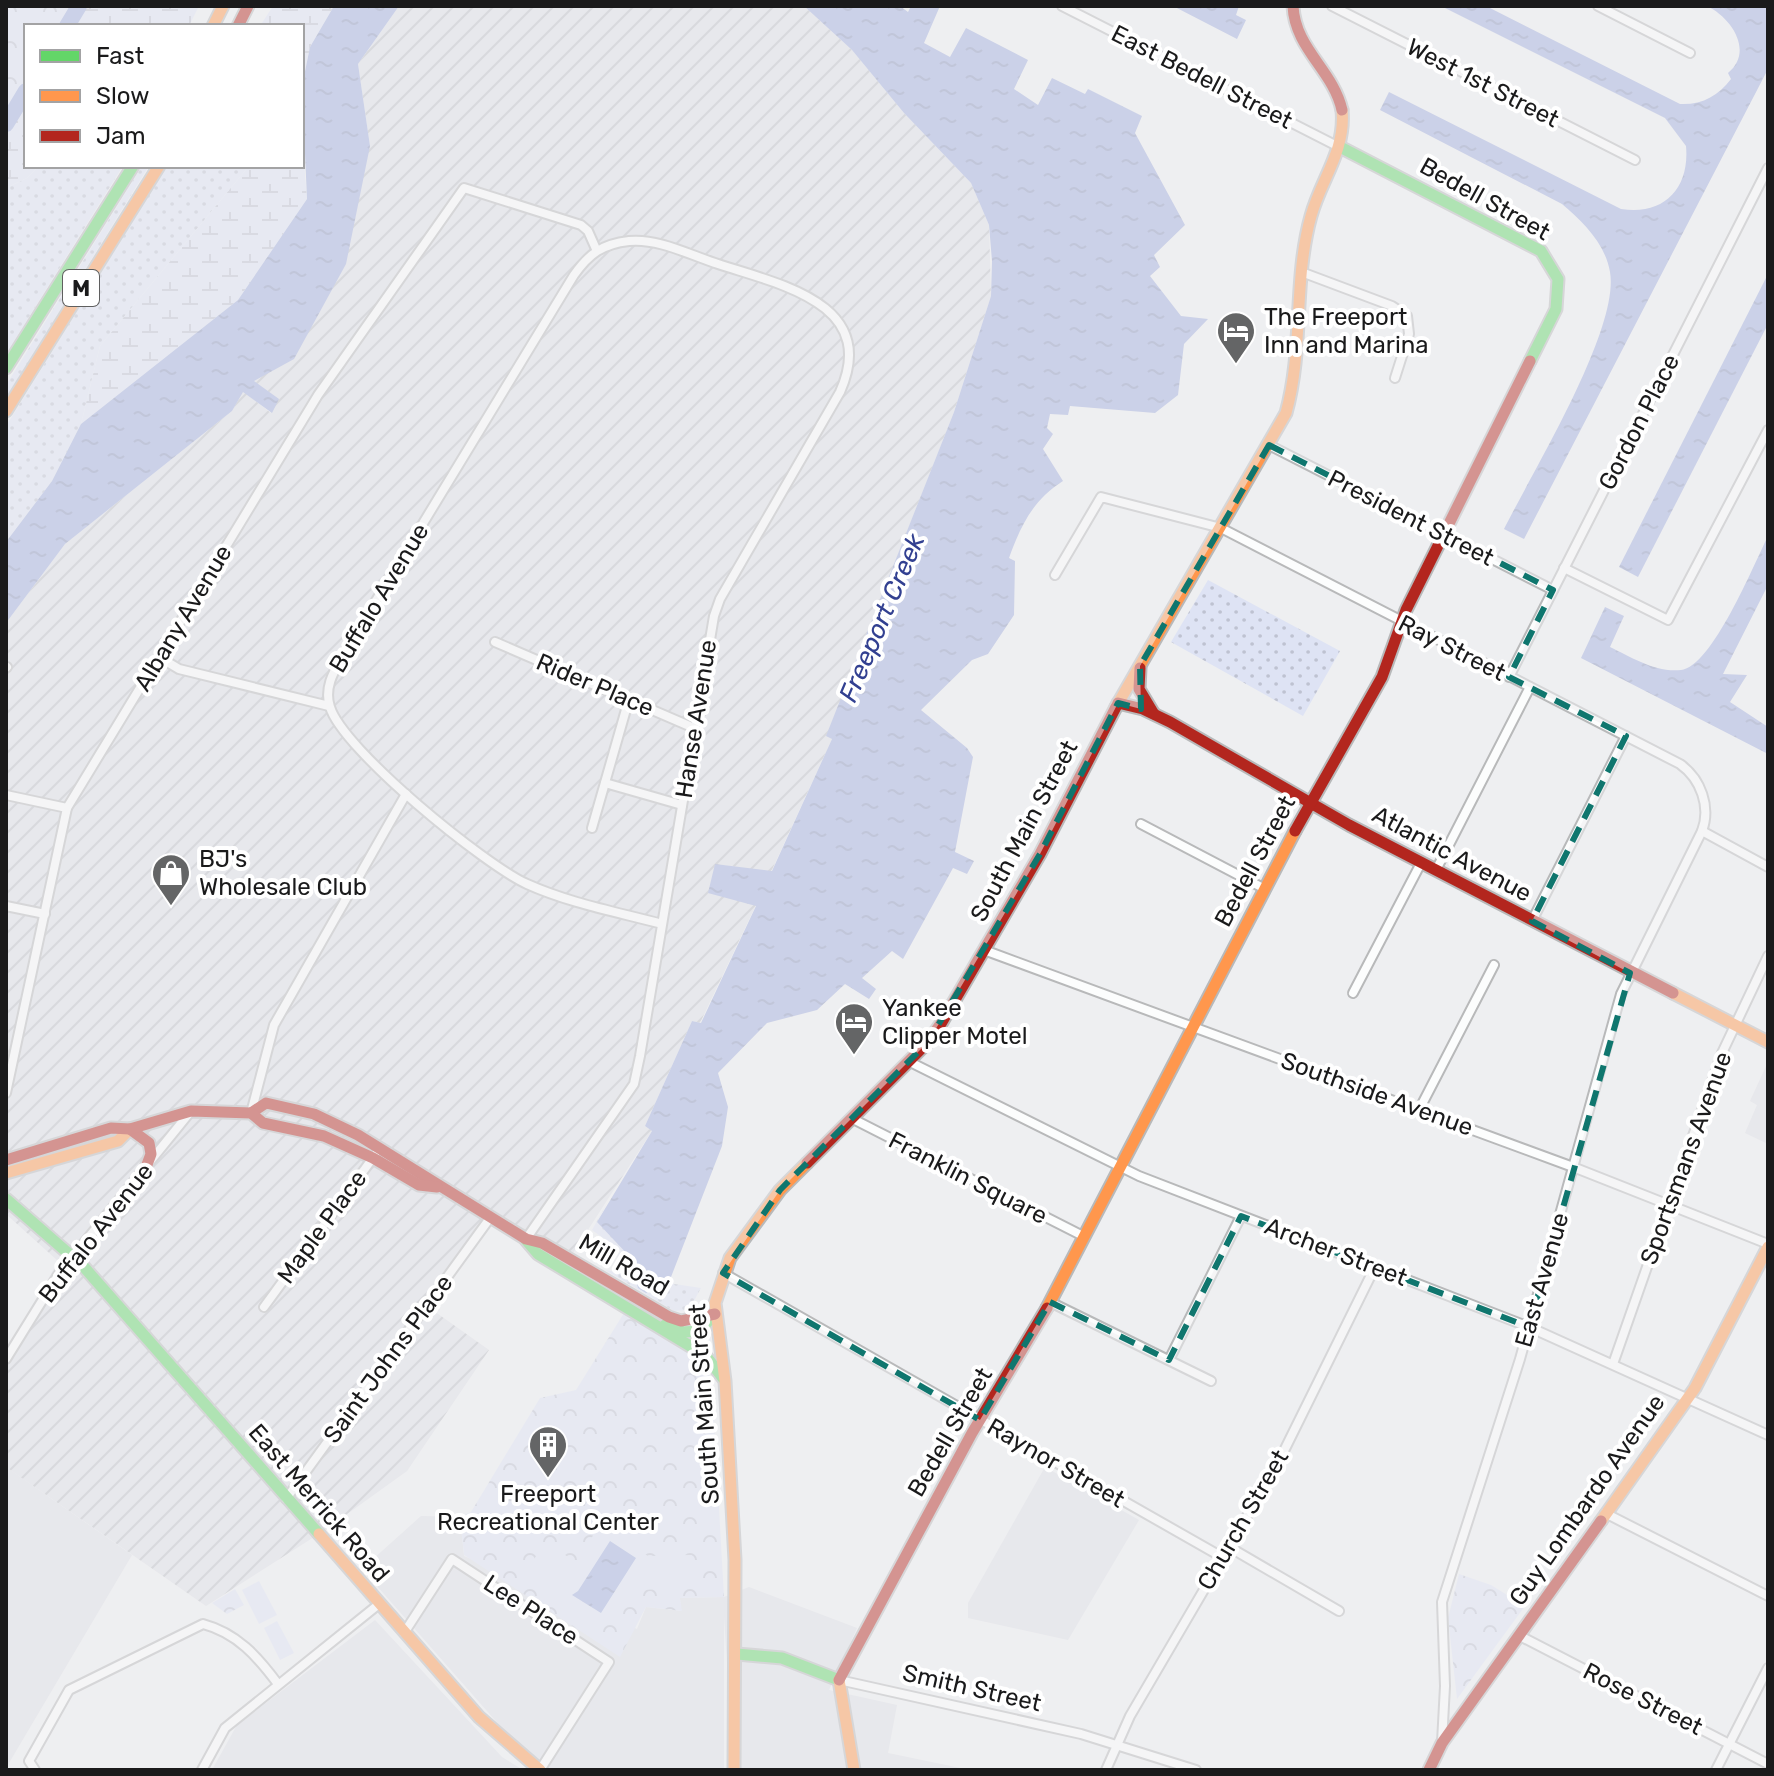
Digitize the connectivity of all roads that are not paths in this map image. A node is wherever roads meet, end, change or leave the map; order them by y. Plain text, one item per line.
1 (223, 6) edge
2 (248, 6) edge
3 (1062, 6) edge
4 (1293, 6) edge
5 (1332, 6) edge
6 (1598, 6) edge
7 (214, 24) edge
8 (239, 24) edge
9 (1690, 53) dead end
10 (1342, 148) junction
11 (1635, 160) dead end
12 (132, 168) edge
13 (158, 168) edge
14 (1768, 168) edge
15 (596, 249) junction
16 (1304, 273) junction
17 (6, 368) edge
18 (1395, 378) dead end
19 (6, 411) edge
20 (1768, 430) edge
21 (1269, 445) junction
22 (1221, 528) junction
23 (1443, 535) junction
24 (1564, 568) junction
25 (1055, 575) dead end
26 (1553, 590) junction
27 (1402, 622) junction
28 (495, 642) dead end
29 (159, 657) junction
30 (1140, 666) junction
31 (1509, 677) junction
32 (1530, 687) junction
33 (629, 699) junction
34 (1118, 703) junction
35 (329, 706) junction
36 (1154, 715) junction
37 (694, 728) junction
38 (1626, 736) junction
39 (605, 783) junction
40 (406, 794) junction
41 (6, 795) edge
42 (1310, 802) junction
43 (682, 805) junction
44 (67, 808) junction
45 (1141, 824) dead end
46 (592, 828) dead end
47 (1702, 831) junction
48 (1421, 863) junction
49 (1768, 867) edge
50 (1436, 870) junction
51 (1265, 889) junction
52 (6, 906) edge
53 (45, 914) junction
54 (1532, 921) junction
55 (662, 924) junction
56 (984, 950) junction
57 (1768, 956) edge
58 (1494, 965) dead end
59 (1630, 973) junction
60 (1353, 993) dead end
61 (1194, 1026) junction
62 (1734, 1026) junction
63 (1768, 1042) edge
64 (908, 1061) junction
65 (6, 1093) edge
66 (1419, 1110) junction
67 (191, 1111) junction
68 (251, 1113) junction
69 (851, 1118) junction
70 (130, 1129) junction
71 (376, 1153) junction
72 (6, 1160) edge
73 (1121, 1167) junction
74 (1573, 1167) junction
75 (145, 1170) junction
76 (6, 1173) edge
77 (6, 1199) edge
78 (1669, 1203) junction
79 (1241, 1216) junction
80 (490, 1218) junction
81 (1085, 1237) junction
82 (526, 1239) junction
83 (1768, 1246) edge
84 (73, 1258) junction
85 (1375, 1267) junction
86 (723, 1273) junction
87 (1050, 1302) junction
88 (264, 1307) dead end
89 (715, 1314) junction
90 (645, 1317) junction
91 (1529, 1327) junction
92 (6, 1359) edge
93 (1169, 1360) junction
94 (1613, 1364) junction
95 (725, 1381) junction
96 (1211, 1381) dead end
97 (1687, 1398) junction
98 (980, 1420) junction
99 (1768, 1435) edge
100 (286, 1499) junction
101 (1605, 1513) junction
102 (1229, 1547) junction
103 (1222, 1557) junction
104 (1768, 1596) edge
105 (379, 1604) junction
106 (1339, 1611) dead end
107 (404, 1633) junction
108 (1518, 1635) junction
109 (737, 1654) junction
110 (1768, 1668) edge
111 (839, 1680) junction
112 (278, 1684) junction
113 (1117, 1743) junction
114 (1442, 1743) junction
115 (1729, 1744) junction
116 (1768, 1764) edge
117 (35, 1770) edge
118 (202, 1770) edge
119 (540, 1770) edge
120 (734, 1770) edge
121 (854, 1770) edge
122 (1106, 1770) edge
123 (1196, 1770) edge
124 (1429, 1770) edge
125 (1716, 1770) edge

1 - 7 main road
2 - 8 main road
3 - 10 street, East Bedell Street
4 - 10 main road, South Main Street
5 - 11 street, West 1st Street
6 - 9 street
10 - 16 main road, South Main Street
10 - 23 main road, Bedell Street
12 - 17 main road, M
13 - 19 main road, M
14 - 24 street, Gordon Place
15 - 29 street, Albany Avenue
15 - 35 street, Buffalo Avenue
15 - 37 street, Hanse Avenue
16 - 18 street
16 - 21 main road, South Main Street
20 - 24 street
21 - 22 main road, South Main Street
21 - 23 street, President Street
22 - 25 street, Ray Street
22 - 27 street, Ray Street
22 - 30 main road, South Main Street
23 - 26 street, President Street
23 - 27 main road, Bedell Street
24 - 26 street, Gordon Place
26 - 31 street, Gordon Place
27 - 31 street, Ray Street
27 - 42 main road, Bedell Street
28 - 33 street, Rider Place
29 - 35 street
29 - 44 street, Albany Avenue
30 - 34 main road, South Main Street
30 - 36 main road
31 - 32 street, Ray Street
32 - 38 street, Ray Street
32 - 50 street
33 - 37 street, Rider Place
33 - 39 street
34 - 36 main road, Atlantic Avenue
34 - 56 main road, South Main Street
35 - 40 street, Buffalo Avenue
36 - 42 main road, Atlantic Avenue
37 - 43 street, Hanse Avenue
38 - 47 street, Ray Street
38 - 54 street
39 - 43 street
39 - 46 street
40 - 55 street, Buffalo Avenue
40 - 68 street
41 - 44 street
42 - 48 main road, Atlantic Avenue
42 - 51 main road, Bedell Street
43 - 55 street, Hanse Avenue
44 - 53 street, Albany Avenue
45 - 51 street
47 - 49 street
47 - 59 street, East Avenue
48 - 50 main road, Atlantic Avenue
48 - 60 street
50 - 54 main road, Atlantic Avenue
51 - 61 main road, Bedell Street
52 - 53 street
53 - 65 street, Albany Avenue
54 - 59 main road, Atlantic Avenue
55 - 82 street, Hanse Avenue
56 - 61 street, Southside Avenue
56 - 64 main road, South Main Street
57 - 62 street, Sportsmans Avenue
58 - 66 street
59 - 62 main road, Atlantic Avenue
59 - 74 street, East Avenue
61 - 66 street, Southside Avenue
61 - 73 main road, Bedell Street
62 - 63 main road, Atlantic Avenue
62 - 78 street, Sportsmans Avenue
64 - 69 main road, South Main Street
64 - 73 street, Archer Street
66 - 74 street, Southside Avenue
67 - 68 main road, Mill Road
67 - 70 main road, Mill Road
67 - 75 street, Buffalo Avenue
68 - 71 main road, Mill Road
68 - 71 main road, Mill Road
69 - 81 street, Franklin Square
69 - 86 main road, South Main Street
70 - 72 main road, Mill Road
70 - 75 main road
70 - 76 main road, Mill Road
71 - 80 main road, Mill Road
71 - 88 street, Maple Place
73 - 79 street, Archer Street
73 - 81 main road, Bedell Street
74 - 78 street, Southside Avenue
74 - 91 street, East Avenue
75 - 84 street, Buffalo Avenue
77 - 84 main road, East Merrick Road
78 - 83 street, Southside Avenue
78 - 94 street, Sportsmans Avenue
79 - 85 street, Archer Street
79 - 93 street
80 - 82 main road, Mill Road
80 - 100 street, Saint Johns Place
81 - 87 main road, Bedell Street
82 - 89 main road, Mill Road
82 - 90 main road, Mill Road
83 - 97 main road, Guy Lombardo Avenue
84 - 92 street, Buffalo Avenue
84 - 100 main road, East Merrick Road
85 - 91 street, Archer Street
85 - 102 street, Church Street
86 - 89 main road, South Main Street
86 - 98 street, Raynor Street
87 - 93 street
87 - 98 main road, Bedell Street
89 - 90 main road, Mill Road
89 - 95 main road, South Main Street
90 - 95 main road, Mill Road
91 - 94 street, Archer Street
91 - 114 street, East Avenue
93 - 96 street
94 - 97 street, Archer Street
95 - 109 main road, South Main Street
97 - 99 street, Archer Street
97 - 101 main road, Guy Lombardo Avenue
98 - 103 street, Raynor Street
98 - 111 main road, Bedell Street
100 - 105 main road, East Merrick Road
101 - 104 street
101 - 108 main road, Guy Lombardo Avenue
102 - 103 street, Church Street
102 - 106 street
103 - 113 street, Church Street
105 - 107 main road, East Merrick Road
105 - 112 street
107 - 119 main road, East Merrick Road
107 - 119 street, Lee Place
108 - 114 main road, Guy Lombardo Avenue
108 - 115 street, Rose Street
109 - 111 main road, Smith Street
109 - 120 main road, South Main Street
110 - 115 street
111 - 113 street, Smith Street
111 - 121 main road
112 - 117 street
112 - 118 street
113 - 122 street, Church Street
113 - 123 street, Smith Street
114 - 124 main road, Guy Lombardo Avenue
115 - 116 street, Rose Street
115 - 125 street

